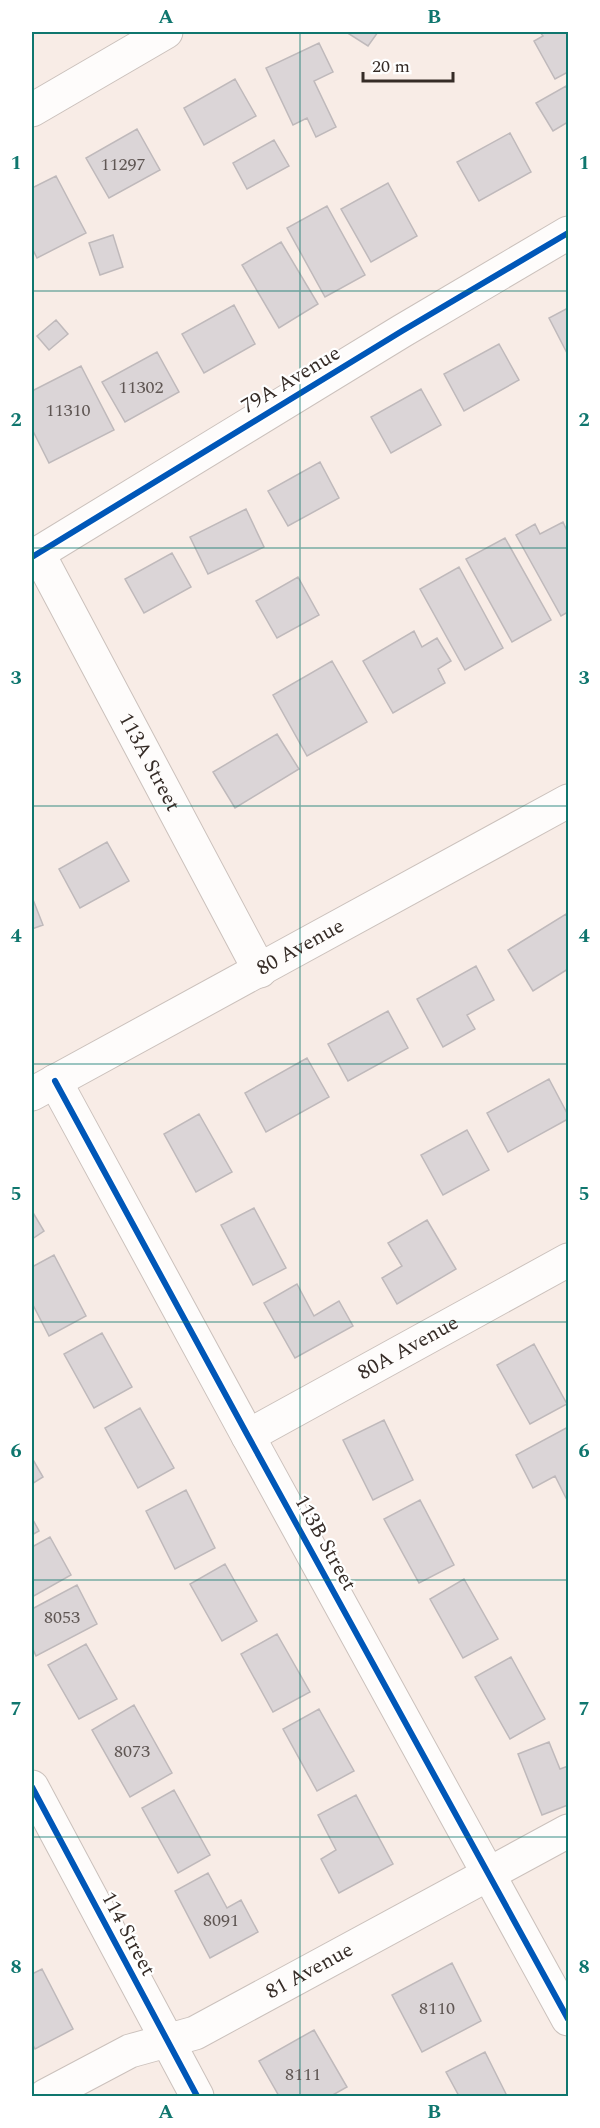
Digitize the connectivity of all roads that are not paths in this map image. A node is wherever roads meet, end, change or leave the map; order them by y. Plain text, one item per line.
1 (165, 32) edge
2 (32, 110) edge
3 (568, 233) edge
4 (35, 555) edge
5 (568, 801) edge
6 (260, 971) junction
7 (43, 1087) edge
8 (568, 1259) edge
9 (248, 1436) junction
10 (32, 1787) edge
11 (568, 1831) edge
12 (489, 1874) junction
13 (568, 2019) edge
14 (166, 2041) junction
15 (45, 2097) edge
16 (197, 2097) edge

1 - 2 street
3 - 4 street, 79A Avenue
4 - 6 street, 113A Street
5 - 6 street, 80 Avenue
6 - 7 street, 80 Avenue
7 - 9 street, 113B Street
8 - 9 street, 80A Avenue
9 - 12 street, 113B Street
10 - 14 street, 114 Street
11 - 12 street, 81 Avenue
12 - 13 street, 113B Street
12 - 14 street, 81 Avenue
14 - 15 street, 81 Avenue
14 - 16 street, 114 Street

